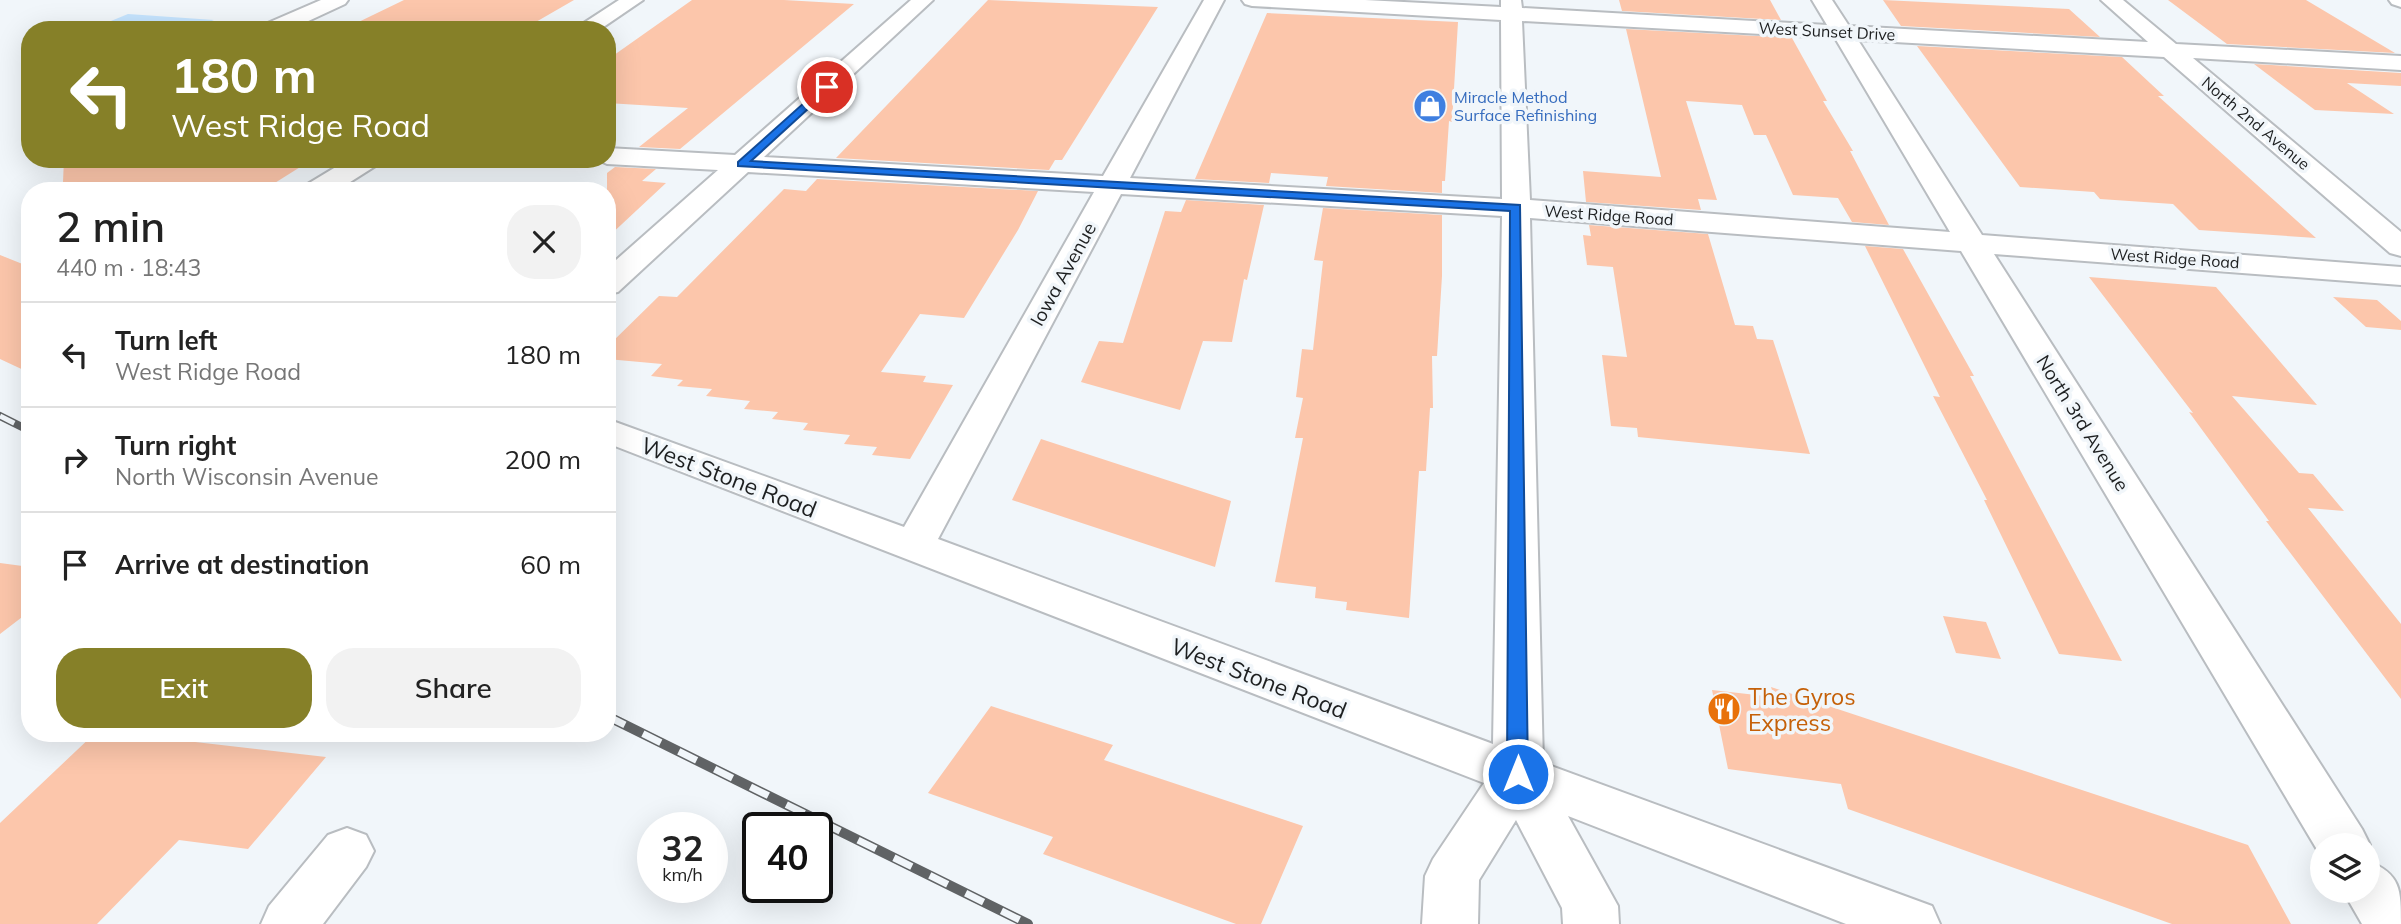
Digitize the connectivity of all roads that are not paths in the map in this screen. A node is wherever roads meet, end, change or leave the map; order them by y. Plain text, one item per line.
1 (338, 0) edge
2 (633, 0) edge
3 (923, 0) edge
4 (1214, 0) edge
5 (1252, 0) edge
6 (1822, 0) edge
7 (2111, 0) edge
8 (1511, 7) edge
9 (291, 21) edge
10 (599, 21) edge
11 (1842, 32) junction
12 (2170, 50) junction
13 (2401, 63) edge
14 (616, 157) edge
15 (741, 164) junction
16 (353, 168) edge
17 (331, 182) edge
18 (1112, 185) junction
19 (1516, 208) junction
20 (1972, 242) junction
21 (2401, 247) edge
22 (2401, 276) edge
23 (616, 277) edge
24 (616, 433) edge
25 (913, 547) junction
26 (1518, 774) junction
27 (2336, 833) edge
28 (347, 851) dead end
29 (2379, 903) edge
30 (289, 924) edge
31 (1450, 924) edge
32 (1591, 924) edge
33 (1912, 924) edge
34 (2392, 924) edge

1 - 9 street
2 - 10 street
3 - 15 street
4 - 18 street, Iowa Avenue
5 - 8 street, West Sunset Drive
6 - 11 street, North 3rd Avenue
7 - 12 street, North 2nd Avenue
8 - 11 street, West Sunset Drive
8 - 19 street
11 - 12 street, West Sunset Drive
11 - 20 street, North 3rd Avenue
12 - 13 street, West Sunset Drive
12 - 21 street, North 2nd Avenue
14 - 15 street, West Ridge Road
15 - 18 street, West Ridge Road
15 - 23 street
16 - 17 street
18 - 19 street, West Ridge Road
18 - 25 street, Iowa Avenue
19 - 20 street, West Ridge Road
19 - 26 street
20 - 22 street, West Ridge Road
20 - 27 street, North 3rd Avenue
24 - 25 street, West Stone Road
25 - 26 street, West Stone Road
26 - 31 street
26 - 32 street
26 - 33 street, West Stone Road
28 - 30 street
29 - 34 street

